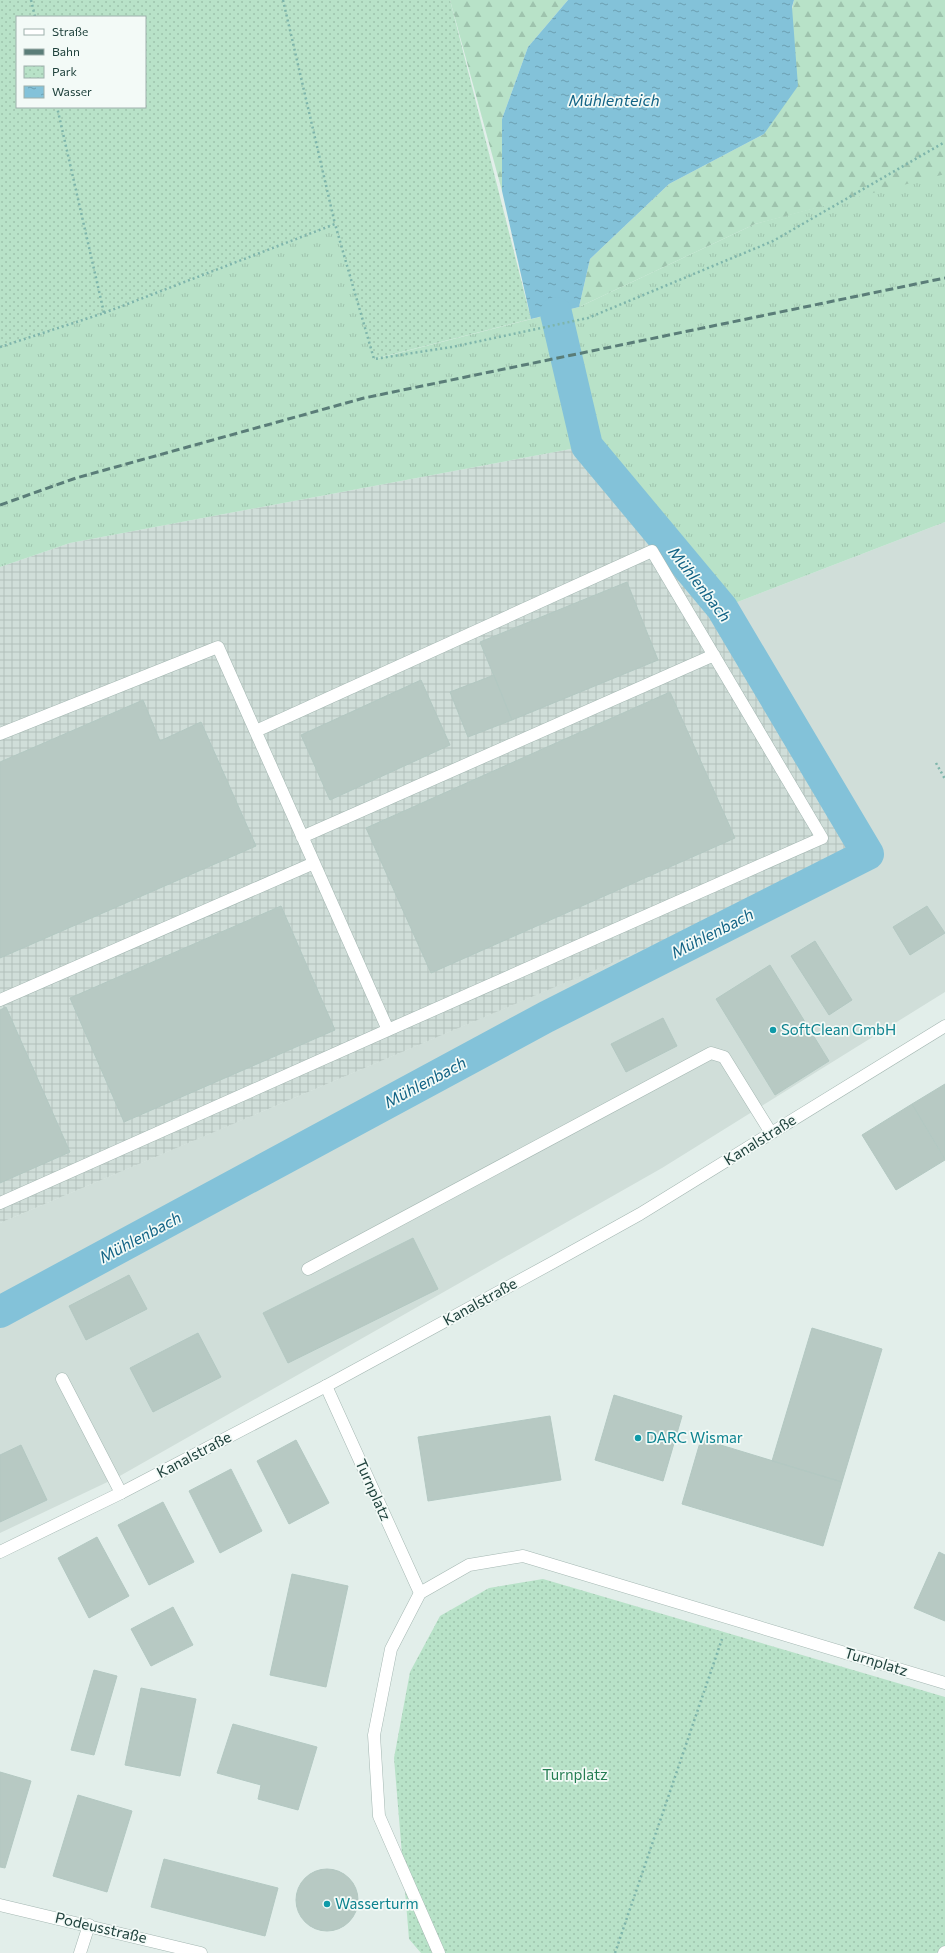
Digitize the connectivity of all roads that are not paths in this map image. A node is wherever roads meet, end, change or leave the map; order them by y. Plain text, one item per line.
1 (714, 655) junction
2 (256, 731) junction
3 (0, 734) edge
4 (302, 837) junction
5 (314, 863) junction
6 (0, 1000) edge
7 (945, 1026) edge
8 (388, 1030) junction
9 (771, 1133) junction
10 (0, 1202) edge
11 (308, 1269) dead end
12 (62, 1379) dead end
13 (326, 1386) junction
14 (121, 1493) junction
15 (0, 1552) edge
16 (420, 1593) junction
17 (945, 1682) edge
18 (0, 1904) edge
19 (89, 1925) junction
20 (80, 1953) edge
21 (201, 1953) edge
22 (439, 1953) edge

1 - 2 street
1 - 4 street
1 - 8 street
2 - 3 street
2 - 4 street
4 - 5 street
5 - 6 street
5 - 8 street
7 - 9 street, Kanalstraße
8 - 10 street
9 - 11 street
9 - 13 street, Kanalstraße
12 - 14 street
13 - 14 street, Kanalstraße
13 - 16 street, Turnplatz
14 - 15 street, Kanalstraße
16 - 17 street, Turnplatz
16 - 22 street
18 - 19 street, Podeusstraße
19 - 20 street
19 - 21 street, Podeusstraße

